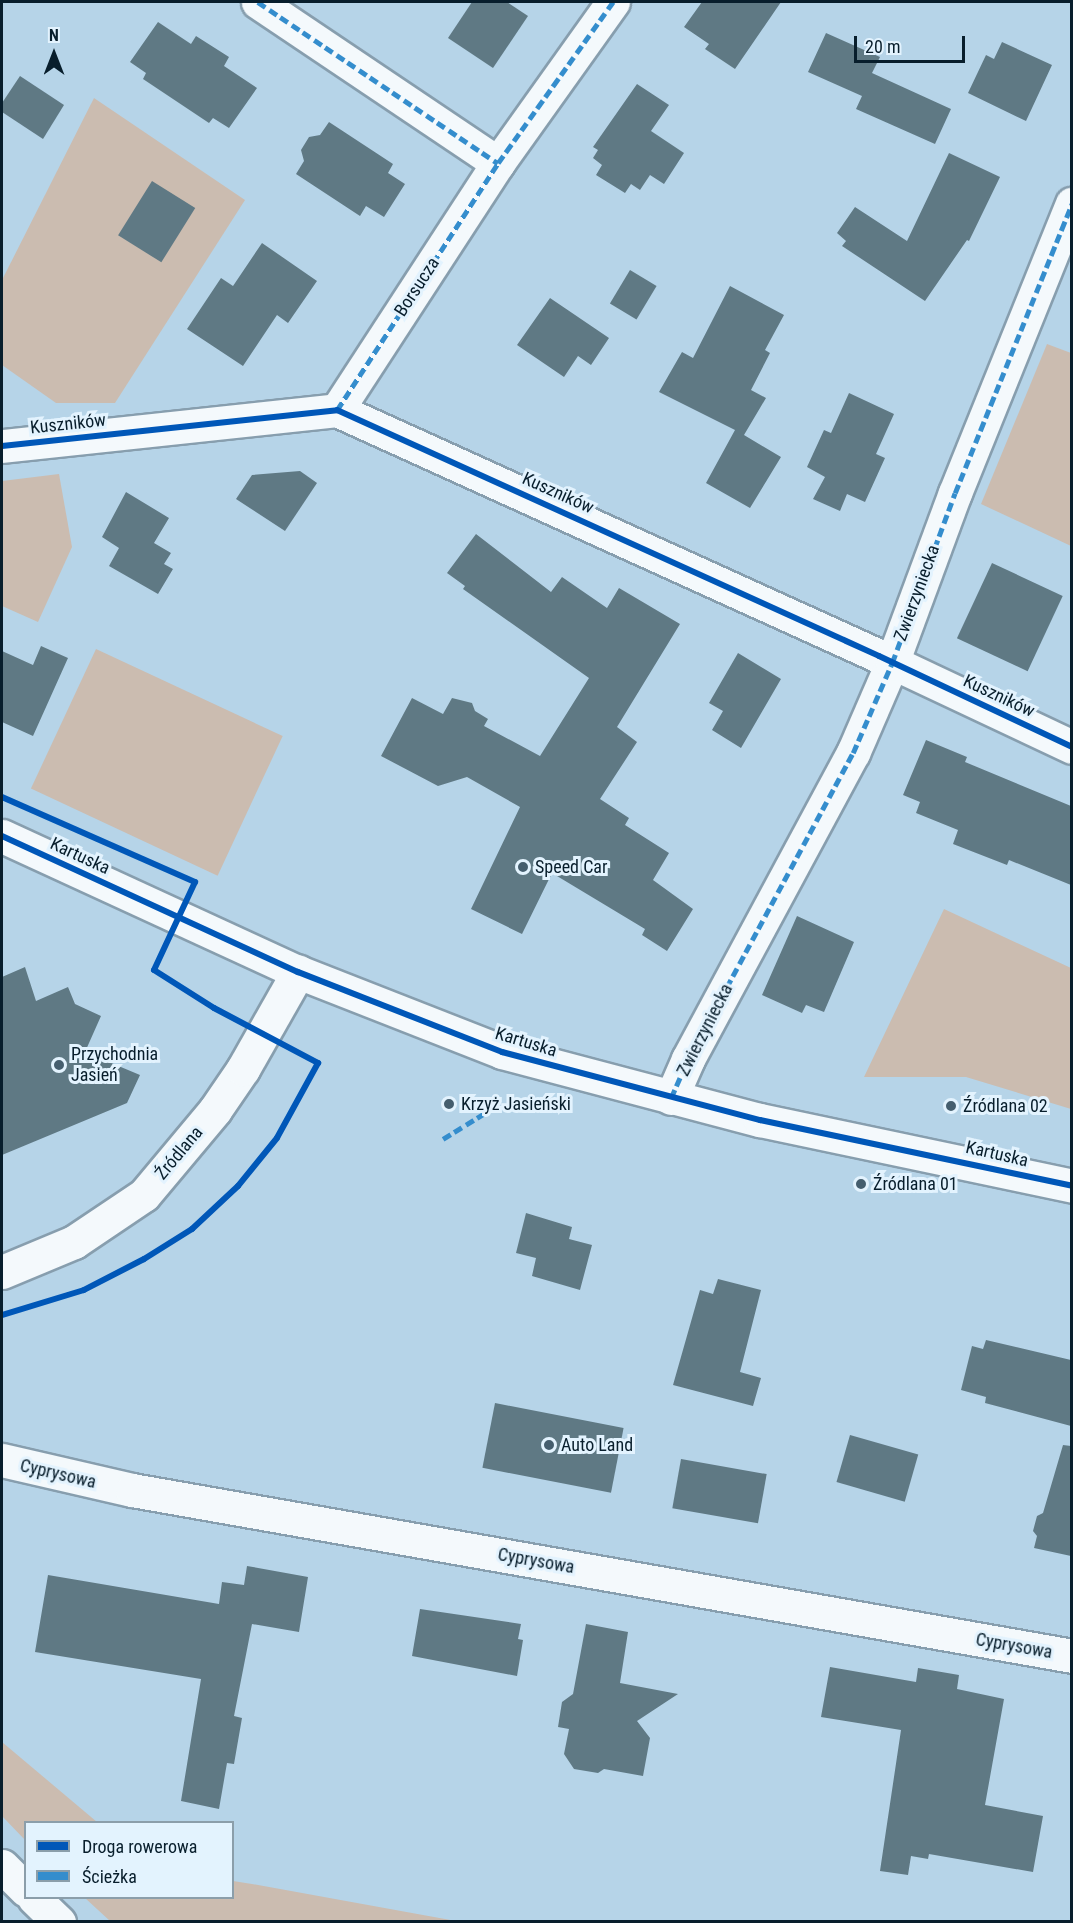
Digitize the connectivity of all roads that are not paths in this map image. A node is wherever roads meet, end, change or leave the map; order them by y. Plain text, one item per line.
1 (258, 2) edge
2 (612, 2) edge
3 (498, 163) junction
4 (1071, 204) edge
5 (337, 410) junction
6 (2, 446) edge
7 (892, 663) junction
8 (1071, 747) edge
9 (2, 837) edge
10 (298, 972) junction
11 (671, 1098) junction
12 (1071, 1186) edge
13 (2, 1272) edge
14 (2, 1461) edge
15 (1071, 1656) edge
16 (2, 1866) edge
17 (24, 1888) edge
18 (35, 1899) edge
19 (59, 1922) edge

1 - 3 street
2 - 3 street, Borsucza
3 - 5 street, Borsucza
4 - 7 street, Zwierzyniecka
5 - 6 street, Kuszników
5 - 7 street, Kuszników
7 - 8 street, Kuszników
7 - 11 street, Zwierzyniecka
9 - 10 street, Kartuska
10 - 11 street, Kartuska
10 - 13 street, Źródlana
11 - 12 street, Kartuska
14 - 15 street, Cyprysowa
16 - 17 street
18 - 19 street

